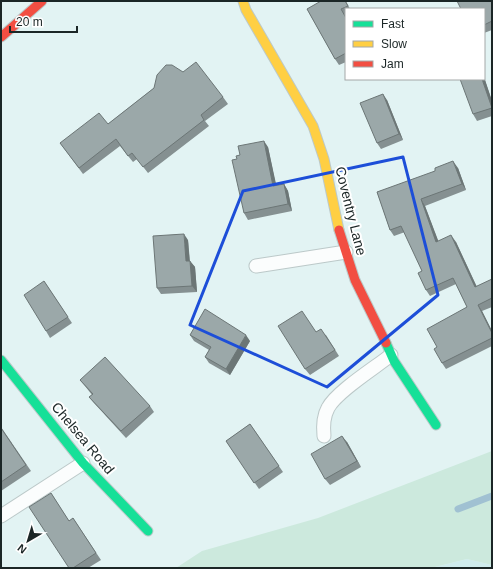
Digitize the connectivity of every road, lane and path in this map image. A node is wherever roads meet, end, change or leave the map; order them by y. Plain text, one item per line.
1 (42, 1) edge
2 (243, 1) edge
3 (1, 37) edge
4 (346, 252) junction
5 (256, 266) dead end
6 (391, 355) junction
7 (1, 360) edge
8 (436, 425) dead end
9 (324, 436) dead end
10 (83, 463) junction
11 (1, 516) edge
12 (148, 531) dead end

1 - 3 street
2 - 4 street, Coventry Lane
4 - 5 lane
4 - 6 street, Coventry Lane
6 - 8 street, Coventry Lane
6 - 9 lane
7 - 10 street, Chelsea Road
10 - 11 lane
10 - 12 street, Chelsea Road

